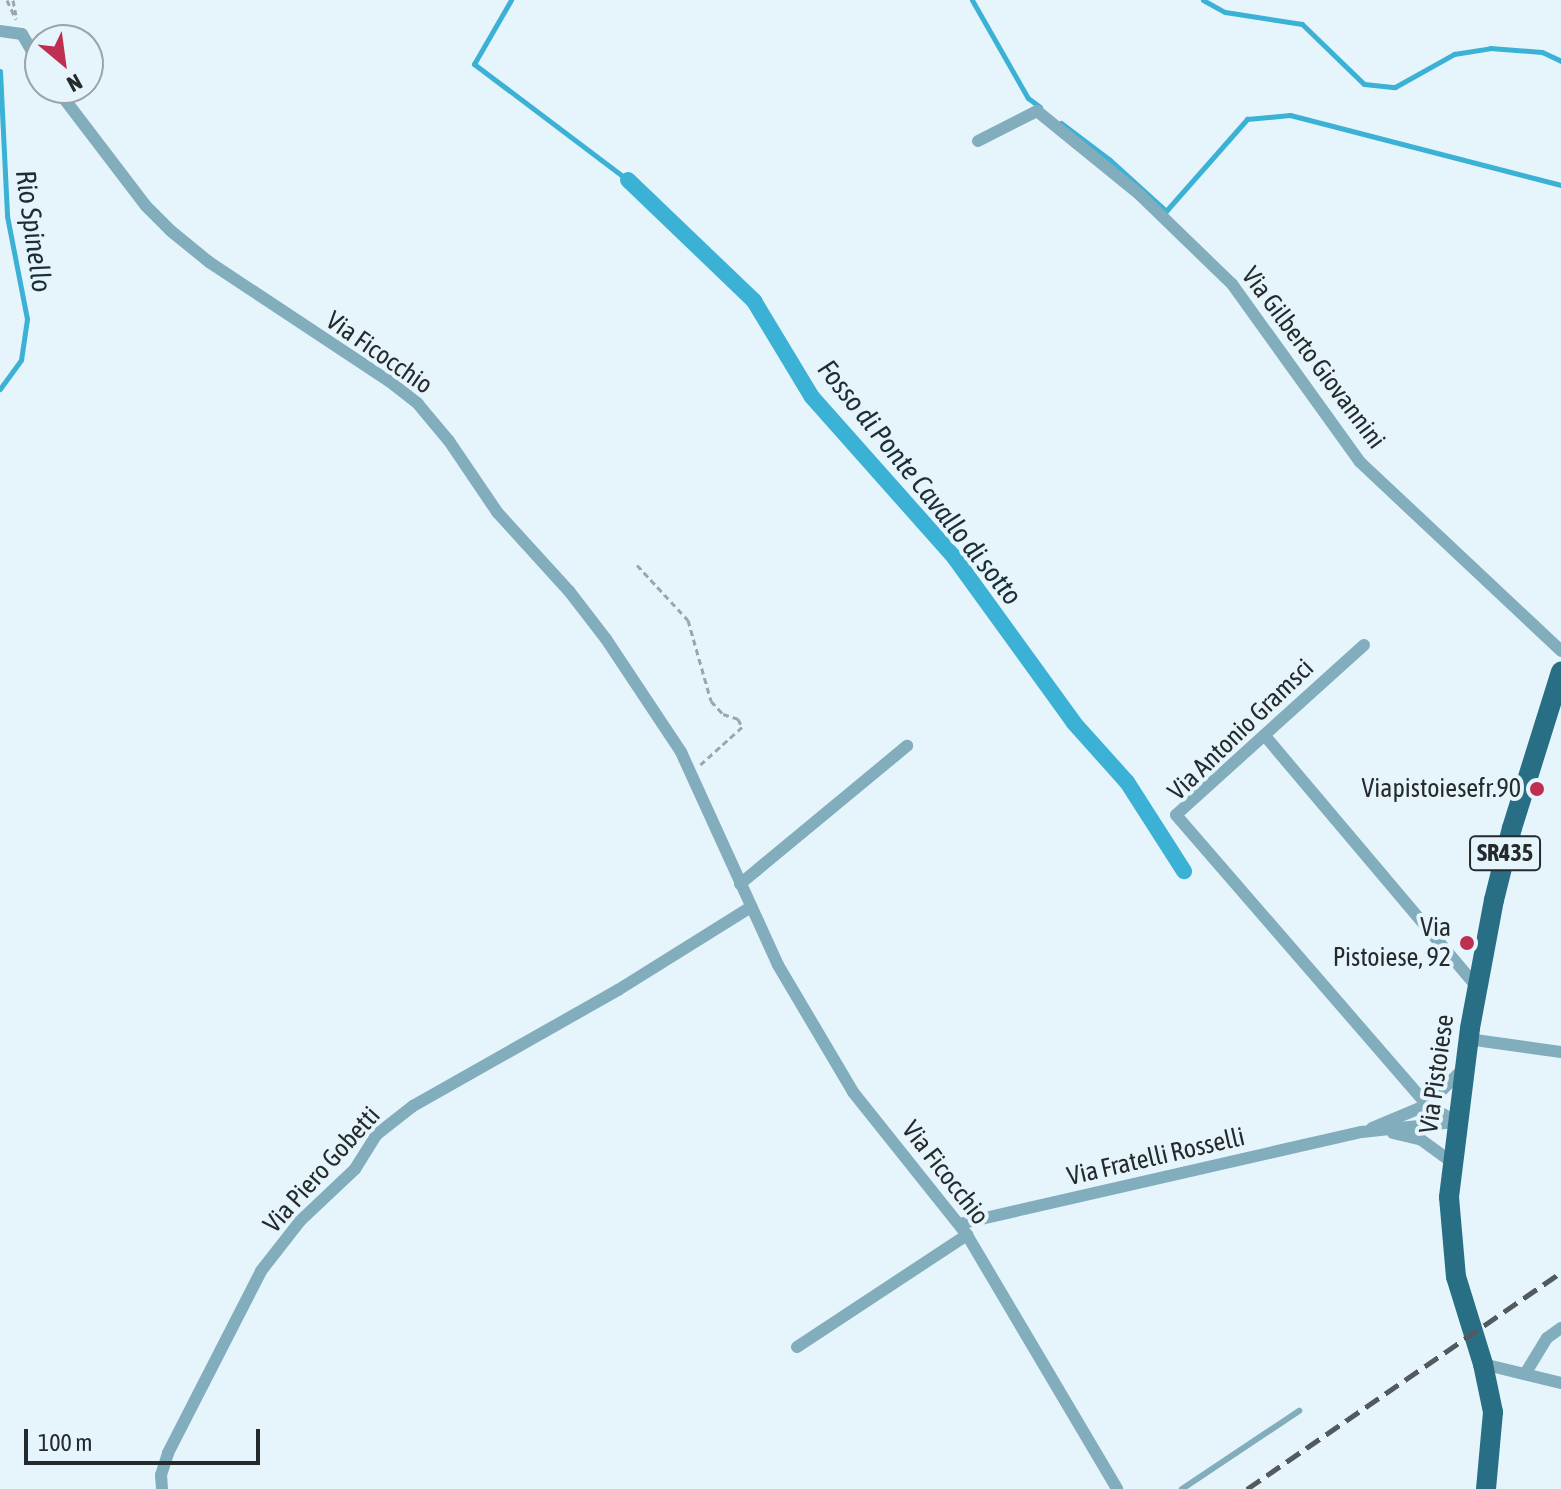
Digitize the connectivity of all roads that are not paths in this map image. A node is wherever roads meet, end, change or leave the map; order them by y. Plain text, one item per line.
1 (0, 31) edge
2 (24, 37) edge
3 (68, 104) edge
4 (978, 141) dead end
5 (1364, 645) dead end
6 (1561, 651) edge
7 (1561, 672) edge
8 (1265, 736) junction
9 (907, 746) dead end
10 (740, 884) junction
11 (751, 907) junction
12 (1476, 986) junction
13 (1468, 1039) junction
14 (1561, 1052) edge
15 (1464, 1068) junction
16 (1427, 1105) junction
17 (1456, 1122) junction
18 (1362, 1132) junction
19 (1452, 1162) junction
20 (963, 1230) junction
21 (1561, 1328) edge
22 (797, 1347) dead end
23 (1483, 1364) junction
24 (1525, 1374) junction
25 (1561, 1383) edge
26 (1299, 1411) dead end
27 (162, 1489) edge
28 (1117, 1489) edge
29 (1182, 1489) edge
30 (1486, 1489) edge

1 - 2 street
3 - 10 street, Via Ficocchio
4 - 6 street, Via Gilberto Giovannini
5 - 8 street, Via Antonio Gramsci
7 - 12 main road, Via Pistoiese / SR435
8 - 12 street
8 - 16 street, Via Antonio Gramsci
9 - 10 street
10 - 11 street, Via Ficocchio
11 - 20 street, Via Ficocchio
11 - 27 street, Via Piero Gobetti
12 - 13 main road, Via Pistoiese / SR435
13 - 14 street
13 - 15 main road, Via Pistoiese / SR435
15 - 16 street, Via Fratelli Rosselli
15 - 17 main road, Via Pistoiese / SR435
16 - 17 street
16 - 18 street, Via Fratelli Rosselli
17 - 18 street, Via Fratelli Rosselli
17 - 19 main road, Via Pistoiese / SR435
18 - 19 street, Via Fratelli Rosselli
18 - 20 street, Via Fratelli Rosselli
19 - 23 main road, Via Pistoiese / SR435
20 - 22 street
20 - 28 street, Via Ficocchio
21 - 24 street
23 - 24 street
23 - 30 main road, Via Pistoiese / SR435
24 - 25 street
26 - 29 lane

